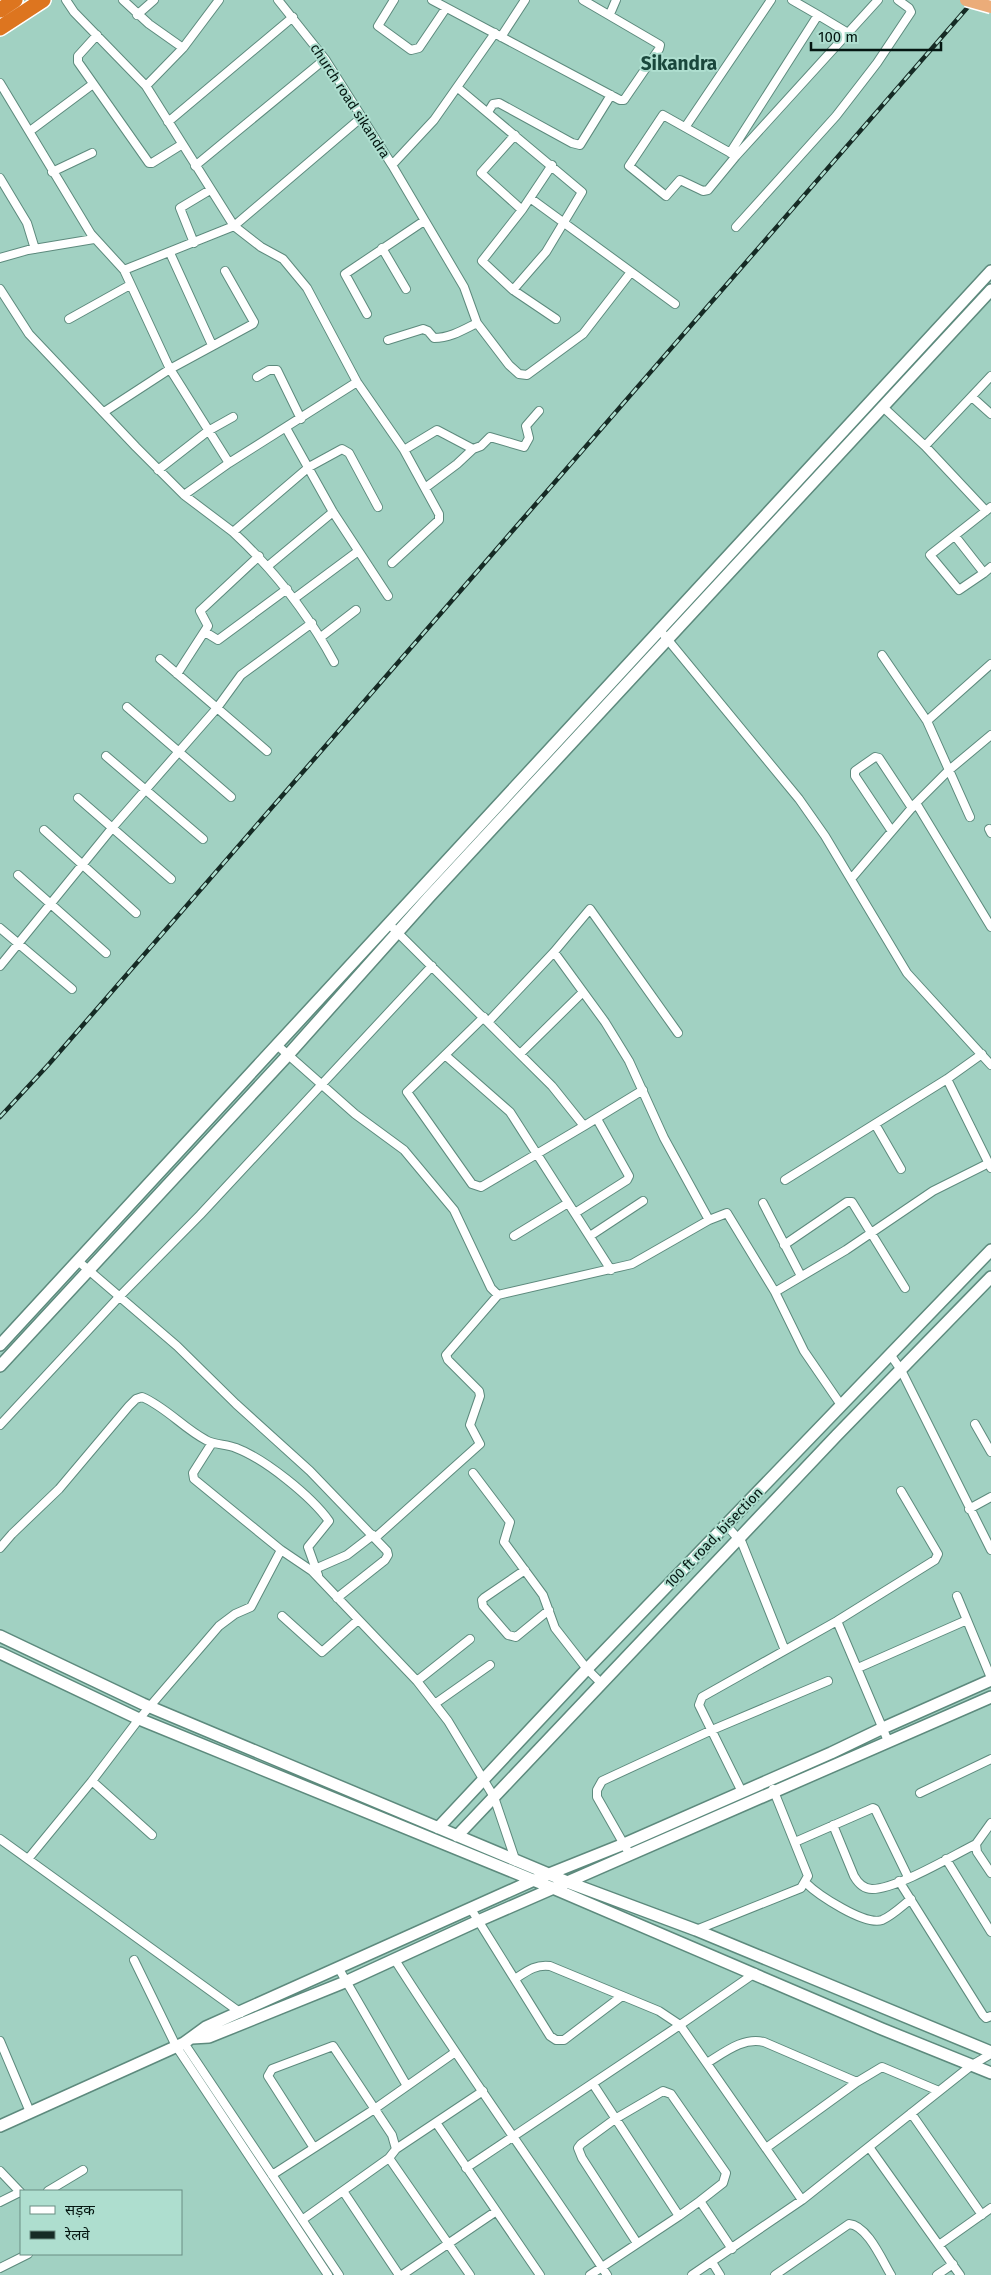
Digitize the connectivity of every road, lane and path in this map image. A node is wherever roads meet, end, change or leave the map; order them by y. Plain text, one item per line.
1 (15, 0) edge
2 (43, 0) edge
3 (66, 0) edge
4 (123, 0) edge
5 (154, 0) edge
6 (219, 0) edge
7 (278, 0) edge
8 (394, 0) edge
9 (432, 0) edge
10 (525, 0) edge
11 (583, 0) edge
12 (616, 0) edge
13 (771, 0) edge
14 (792, 0) edge
15 (878, 0) edge
16 (898, 0) edge
17 (966, 0) edge
18 (991, 7) edge
19 (446, 8) junction
20 (0, 10) edge
21 (610, 14) junction
22 (137, 15) junction
23 (818, 15) junction
24 (293, 17) junction
25 (0, 28) edge
26 (848, 32) junction
27 (98, 35) junction
28 (498, 35) junction
29 (182, 48) junction
30 (325, 59) junction
31 (0, 83) edge
32 (93, 84) junction
33 (146, 86) junction
34 (458, 88) junction
35 (611, 96) junction
36 (488, 112) junction
37 (362, 116) junction
38 (168, 122) junction
39 (686, 126) junction
40 (30, 131) junction
41 (515, 135) junction
42 (181, 145) junction
43 (92, 153) dead end
44 (733, 155) junction
45 (392, 165) junction
46 (552, 165) junction
47 (195, 166) junction
48 (52, 172) junction
49 (0, 178) edge
50 (210, 190) junction
51 (530, 198) junction
52 (522, 210) junction
53 (424, 221) junction
54 (564, 224) junction
55 (234, 226) junction
56 (736, 228) dead end
57 (94, 239) junction
58 (194, 243) junction
59 (382, 248) junction
60 (36, 249) junction
61 (170, 253) junction
62 (0, 258) edge
63 (124, 270) junction
64 (225, 271) dead end
65 (991, 271) edge
66 (631, 272) junction
67 (130, 285) junction
68 (0, 289) edge
69 (406, 289) dead end
70 (513, 290) junction
71 (991, 290) edge
72 (675, 304) dead end
73 (367, 314) dead end
74 (68, 319) dead end
75 (556, 319) dead end
76 (477, 323) junction
77 (388, 340) dead end
78 (212, 346) junction
79 (170, 369) junction
80 (991, 376) edge
81 (257, 377) dead end
82 (357, 382) junction
83 (883, 389) junction
84 (972, 397) junction
85 (893, 398) junction
86 (884, 408) junction
87 (539, 411) dead end
88 (104, 412) junction
89 (991, 414) edge
90 (233, 418) dead end
91 (301, 418) junction
92 (286, 428) junction
93 (208, 431) junction
94 (925, 446) junction
95 (473, 449) junction
96 (404, 450) junction
97 (229, 463) junction
98 (308, 467) junction
99 (158, 470) junction
100 (425, 488) junction
101 (184, 495) junction
102 (378, 507) dead end
103 (988, 509) edge
104 (333, 512) junction
105 (233, 532) junction
106 (955, 536) junction
107 (357, 552) junction
108 (259, 556) junction
109 (392, 563) dead end
110 (268, 566) junction
111 (991, 567) edge
112 (984, 573) junction
113 (287, 589) junction
114 (388, 596) dead end
115 (295, 598) junction
116 (356, 610) dead end
117 (312, 623) junction
118 (659, 629) junction
119 (205, 632) junction
120 (321, 637) junction
121 (668, 641) junction
122 (882, 654) dead end
123 (160, 660) dead end
124 (334, 662) dead end
125 (991, 664) edge
126 (177, 674) junction
127 (127, 707) dead end
128 (217, 708) junction
129 (927, 721) junction
130 (566, 732) junction
131 (991, 735) edge
132 (576, 740) junction
133 (180, 751) junction
134 (266, 751) dead end
135 (106, 756) dead end
136 (948, 771) junction
137 (146, 789) junction
138 (231, 796) dead end
139 (78, 798) dead end
140 (914, 805) junction
141 (970, 817) dead end
142 (113, 827) junction
143 (44, 830) dead end
144 (891, 830) junction
145 (203, 839) dead end
146 (83, 863) junction
147 (18, 875) dead end
148 (171, 879) dead end
149 (851, 879) junction
150 (50, 904) junction
151 (136, 913) dead end
152 (991, 927) edge
153 (0, 928) edge
154 (394, 928) junction
155 (18, 942) junction
156 (554, 952) junction
157 (106, 953) dead end
158 (0, 966) edge
159 (432, 966) junction
160 (72, 990) dead end
161 (583, 992) junction
162 (486, 1019) junction
163 (678, 1033) dead end
164 (278, 1045) junction
165 (520, 1054) junction
166 (982, 1054) junction
167 (288, 1055) junction
168 (445, 1055) junction
169 (991, 1065) edge
170 (947, 1080) junction
171 (322, 1085) junction
172 (643, 1090) junction
173 (597, 1119) junction
174 (875, 1124) junction
175 (584, 1126) junction
176 (538, 1155) junction
177 (990, 1166) edge
178 (902, 1169) dead end
179 (785, 1180) dead end
180 (643, 1201) dead end
181 (568, 1202) junction
182 (763, 1202) dead end
183 (575, 1213) junction
184 (709, 1220) junction
185 (872, 1232) junction
186 (514, 1236) dead end
187 (590, 1236) junction
188 (784, 1245) junction
189 (991, 1250) edge
190 (78, 1261) junction
191 (87, 1270) junction
192 (611, 1270) junction
193 (801, 1276) junction
194 (991, 1277) edge
195 (905, 1288) dead end
196 (774, 1292) junction
197 (498, 1295) junction
198 (119, 1297) junction
199 (0, 1345) edge
200 (890, 1354) junction
201 (0, 1366) edge
202 (901, 1370) junction
203 (842, 1405) junction
204 (975, 1424) dead end
205 (0, 1425) edge
206 (212, 1443) junction
207 (991, 1452) edge
208 (473, 1473) dead end
209 (900, 1491) dead end
210 (991, 1497) edge
211 (969, 1509) junction
212 (727, 1526) junction
213 (374, 1537) junction
214 (740, 1539) junction
215 (0, 1548) edge
216 (281, 1550) junction
217 (991, 1550) edge
218 (315, 1569) junction
219 (525, 1570) junction
220 (318, 1577) junction
221 (958, 1596) dead end
222 (337, 1598) junction
223 (549, 1610) junction
224 (282, 1616) dead end
225 (358, 1620) junction
226 (967, 1620) junction
227 (837, 1621) junction
228 (0, 1636) edge
229 (470, 1639) dead end
230 (784, 1648) junction
231 (0, 1653) edge
232 (490, 1665) dead end
233 (858, 1668) junction
234 (587, 1669) junction
235 (991, 1679) edge
236 (417, 1681) junction
237 (828, 1681) dead end
238 (602, 1684) junction
239 (991, 1697) edge
240 (436, 1703) junction
241 (150, 1707) junction
242 (139, 1719) junction
243 (883, 1728) junction
244 (712, 1730) junction
245 (888, 1741) junction
246 (991, 1759) edge
247 (92, 1780) junction
248 (483, 1780) junction
249 (768, 1780) junction
250 (742, 1792) junction
251 (774, 1793) junction
252 (920, 1793) dead end
253 (494, 1797) junction
254 (991, 1823) edge
255 (833, 1825) junction
256 (438, 1828) junction
257 (987, 1832) edge
258 (152, 1835) dead end
259 (457, 1836) junction
260 (0, 1839) edge
261 (795, 1842) junction
262 (624, 1844) junction
263 (976, 1844) junction
264 (630, 1855) junction
265 (946, 1859) junction
266 (28, 1860) junction
267 (517, 1860) junction
268 (513, 1872) junction
269 (991, 1873) edge
270 (550, 1874) junction
271 (908, 1877) junction
272 (534, 1880) junction
273 (899, 1881) junction
274 (570, 1882) junction
275 (806, 1883) junction
276 (555, 1889) junction
277 (910, 1900) junction
278 (471, 1909) junction
279 (478, 1921) junction
280 (696, 1930) junction
281 (991, 1932) edge
282 (134, 1960) dead end
283 (395, 1960) junction
284 (339, 1969) junction
285 (755, 1973) junction
286 (515, 1979) junction
287 (345, 1982) junction
288 (622, 1996) junction
289 (241, 2013) junction
290 (991, 2016) edge
291 (680, 2025) junction
292 (0, 2041) edge
293 (184, 2043) junction
294 (454, 2052) junction
295 (991, 2053) edge
296 (707, 2063) junction
297 (972, 2065) junction
298 (991, 2072) edge
299 (857, 2082) junction
300 (593, 2084) junction
301 (407, 2086) junction
302 (483, 2091) junction
303 (939, 2091) junction
304 (374, 2110) junction
305 (30, 2112) junction
306 (912, 2113) junction
307 (615, 2119) junction
308 (437, 2124) junction
309 (0, 2126) edge
310 (513, 2135) junction
311 (870, 2147) junction
312 (314, 2148) junction
313 (766, 2148) junction
314 (396, 2149) junction
315 (389, 2158) junction
316 (466, 2168) junction
317 (83, 2170) dead end
318 (0, 2171) edge
319 (272, 2175) junction
320 (50, 2190) edge
321 (343, 2191) junction
322 (20, 2192) edge
323 (802, 2200) junction
324 (700, 2201) junction
325 (0, 2202) edge
326 (991, 2208) edge
327 (495, 2212) junction
328 (982, 2215) junction
329 (679, 2216) junction
330 (302, 2220) junction
331 (448, 2243) junction
332 (637, 2244) junction
333 (939, 2245) junction
334 (732, 2249) junction
335 (26, 2255) edge
336 (712, 2262) junction
337 (953, 2264) junction
338 (0, 2268) edge
339 (602, 2268) junction
340 (778, 2274) edge
341 (328, 2275) edge
342 (338, 2275) edge
343 (400, 2275) edge
344 (470, 2275) edge
345 (540, 2275) edge
346 (590, 2275) edge
347 (607, 2275) edge
348 (692, 2275) edge
349 (720, 2275) edge
350 (891, 2275) edge
351 (936, 2275) edge
352 (960, 2275) edge

1 - 20 highway
2 - 25 highway
3 - 27 street
4 - 22 street
5 - 22 street
6 - 29 street
7 - 24 street, church road sikandra
8 - 19 street
9 - 19 street
10 - 28 street, church road sikandra
11 - 21 street
12 - 21 street
13 - 39 street
14 - 23 street
15 - 26 street
16 - 56 street
17 - 18 main road, bridge
19 - 28 street
21 - 35 street
22 - 29 street
23 - 26 street
23 - 44 street
24 - 30 street, church road sikandra
24 - 38 street
26 - 44 street
27 - 32 street
27 - 33 street
28 - 34 street, church road sikandra
28 - 35 street
29 - 33 street
30 - 37 street, church road sikandra
30 - 47 street
31 - 40 street
32 - 40 street
32 - 42 street
33 - 38 street
34 - 36 street
34 - 45 street, church road sikandra
35 - 36 street
36 - 41 street
37 - 45 street, church road sikandra
37 - 55 street
38 - 42 street
39 - 44 street
39 - 44 street
40 - 48 street
41 - 46 street
41 - 52 street
42 - 47 street
43 - 48 street
45 - 53 street
46 - 51 street
46 - 54 street
47 - 50 street
48 - 57 street
49 - 60 street
50 - 55 street
50 - 58 street
51 - 52 street
51 - 54 street
52 - 70 street
53 - 59 street
53 - 76 street
54 - 66 street
54 - 70 street
55 - 58 street
55 - 82 street
57 - 60 street
57 - 63 street
58 - 61 street
59 - 69 street
59 - 73 street
60 - 62 street
61 - 63 street
61 - 78 street
63 - 67 street
64 - 78 street
65 - 83 street
66 - 72 street
66 - 76 street
67 - 74 street
67 - 79 street
68 - 88 street
70 - 75 street
71 - 85 street
76 - 77 street
78 - 79 street
79 - 88 street
79 - 93 street
80 - 84 street
81 - 91 street
82 - 91 street
82 - 96 street
83 - 85 street
83 - 118 street
84 - 89 street
84 - 94 street
85 - 86 street
86 - 94 street
86 - 121 street
87 - 95 street
88 - 99 street
90 - 93 street
91 - 92 street
92 - 97 street
92 - 98 street
93 - 97 street
93 - 99 street
94 - 103 street
95 - 96 street
95 - 100 street
96 - 100 street
97 - 101 street
98 - 102 street
98 - 104 street
98 - 105 street
99 - 101 street
100 - 109 street
101 - 105 street
103 - 106 street
104 - 107 street
104 - 110 street
105 - 108 street
106 - 112 street
106 - 112 street
107 - 114 street
107 - 115 street
108 - 110 street
108 - 119 street
110 - 113 street
111 - 112 street
113 - 115 street
113 - 119 street
115 - 117 street
116 - 120 street
117 - 120 street
117 - 128 street
118 - 121 street
118 - 130 street
119 - 126 street
120 - 124 street
121 - 132 street
121 - 149 street
122 - 129 street
123 - 126 street
125 - 129 street
126 - 128 street
127 - 133 street
128 - 133 street
128 - 134 street
129 - 136 street
130 - 132 street
130 - 154 street
131 - 136 street
132 - 154 street
133 - 137 street
133 - 138 street
135 - 137 street
136 - 140 street
136 - 141 street
137 - 142 street
137 - 145 street
139 - 142 street
140 - 144 street
140 - 144 street
140 - 152 street
142 - 146 street
142 - 148 street
143 - 146 street
144 - 149 street
146 - 150 street
146 - 151 street
147 - 150 street
149 - 166 street
150 - 155 street
150 - 157 street
153 - 155 street
154 - 159 street
154 - 164 street
154 - 167 street
155 - 158 street
155 - 160 street
156 - 161 street
156 - 162 street
156 - 163 street
159 - 162 street
159 - 171 street
161 - 165 street
161 - 172 street
162 - 165 street
162 - 168 street
164 - 167 street
164 - 190 street
165 - 175 street
166 - 169 street
166 - 170 street
167 - 171 street
167 - 191 street
168 - 176 street
168 - 176 street
170 - 174 street
170 - 177 street
171 - 197 street
171 - 198 street
172 - 173 street
172 - 184 street
173 - 175 street
173 - 183 street
174 - 178 street
174 - 179 street
175 - 176 street
176 - 181 street
177 - 185 street
180 - 187 street
181 - 183 street
181 - 186 street
182 - 188 street
183 - 187 street
184 - 192 street
184 - 196 street
185 - 188 street
185 - 193 street
185 - 195 street
187 - 192 street
188 - 193 street
189 - 200 street, 100 ft road, bisection
190 - 191 street
190 - 199 street
191 - 198 street
191 - 201 street
192 - 197 street
193 - 196 street
194 - 202 street
196 - 203 street
197 - 213 street
198 - 205 street
198 - 213 street
200 - 202 street
200 - 203 street, 100 ft road, bisection
202 - 211 street
202 - 214 street
203 - 212 street, 100 ft road, bisection
204 - 207 street
206 - 215 street
206 - 216 street
206 - 218 street
208 - 219 street
209 - 227 street
210 - 211 street
211 - 217 street
212 - 214 street
212 - 234 street, 100 ft road, bisection
213 - 218 street
213 - 222 street
214 - 230 street
214 - 238 street
216 - 220 street
216 - 241 street
218 - 220 street
219 - 223 street
219 - 223 street
220 - 222 street
221 - 226 street
222 - 225 street
223 - 234 street
224 - 225 street
225 - 236 street
226 - 233 street
226 - 235 street
227 - 230 street
227 - 233 street
228 - 241 street
229 - 236 street
230 - 244 street
231 - 242 street
232 - 240 street
233 - 243 street
234 - 238 street
234 - 248 street, 100 ft road, bisection
235 - 243 street
236 - 240 street
237 - 244 street
238 - 253 street
239 - 245 street
240 - 248 street
241 - 242 street
241 - 256 street
242 - 247 street
242 - 268 street
243 - 245 street
243 - 249 street
244 - 250 street
244 - 262 street
245 - 251 street
246 - 252 street
247 - 258 street
247 - 266 street
248 - 253 street
248 - 256 street, 100 ft road, bisection
249 - 250 street
249 - 251 street
250 - 262 street
251 - 261 street
251 - 264 street
253 - 259 street
253 - 267 street
254 - 257 street
255 - 261 street
255 - 271 street
255 - 273 street
256 - 259 street
257 - 263 street
259 - 267 street
260 - 266 street
261 - 275 street
262 - 264 street
262 - 270 street
263 - 265 street
263 - 269 street
264 - 274 street
265 - 271 street
265 - 281 street
266 - 289 street
267 - 268 street
267 - 270 street
268 - 272 street
270 - 272 street
270 - 274 street
271 - 273 street
272 - 276 street
272 - 278 street
273 - 277 street
274 - 276 street
274 - 280 street
275 - 277 street
275 - 280 street
276 - 279 street
276 - 285 street
277 - 290 street
278 - 279 street
278 - 284 street
279 - 283 street
279 - 286 street
280 - 295 street
282 - 293 street
283 - 287 street
283 - 294 street
284 - 287 street
284 - 289 street
285 - 291 street
285 - 297 street
286 - 288 street
286 - 288 street
287 - 293 street
287 - 301 street
288 - 291 street
289 - 293 street
291 - 296 street
291 - 300 street
292 - 305 street
293 - 305 street
293 - 319 street
293 - 341 street
294 - 301 street
294 - 302 street
295 - 297 street
296 - 299 street
296 - 313 street
297 - 298 street
297 - 303 street
299 - 303 street
299 - 313 street
300 - 307 street
300 - 310 street
301 - 304 street
302 - 308 street
302 - 310 street
303 - 306 street
304 - 312 street
304 - 312 street
304 - 314 street
305 - 309 street
306 - 311 street
306 - 328 street
307 - 324 street
307 - 329 street
307 - 332 street
308 - 314 street
308 - 316 street
310 - 316 street
310 - 339 street
311 - 323 street
311 - 333 street
312 - 319 street
313 - 323 street
314 - 315 street
315 - 321 street
315 - 331 street
316 - 327 street
317 - 320 street
318 - 322 street
319 - 330 street
321 - 330 street
321 - 343 street
322 - 325 street
323 - 334 street
324 - 329 street
324 - 334 street
326 - 328 street
327 - 331 street
327 - 345 street
328 - 333 street
329 - 332 street
330 - 342 street
331 - 343 street
331 - 344 street
332 - 339 street
333 - 337 street
334 - 336 street
335 - 338 street
336 - 348 street
336 - 349 street
337 - 351 street
337 - 352 street
339 - 346 street
339 - 347 street
340 - 350 street

